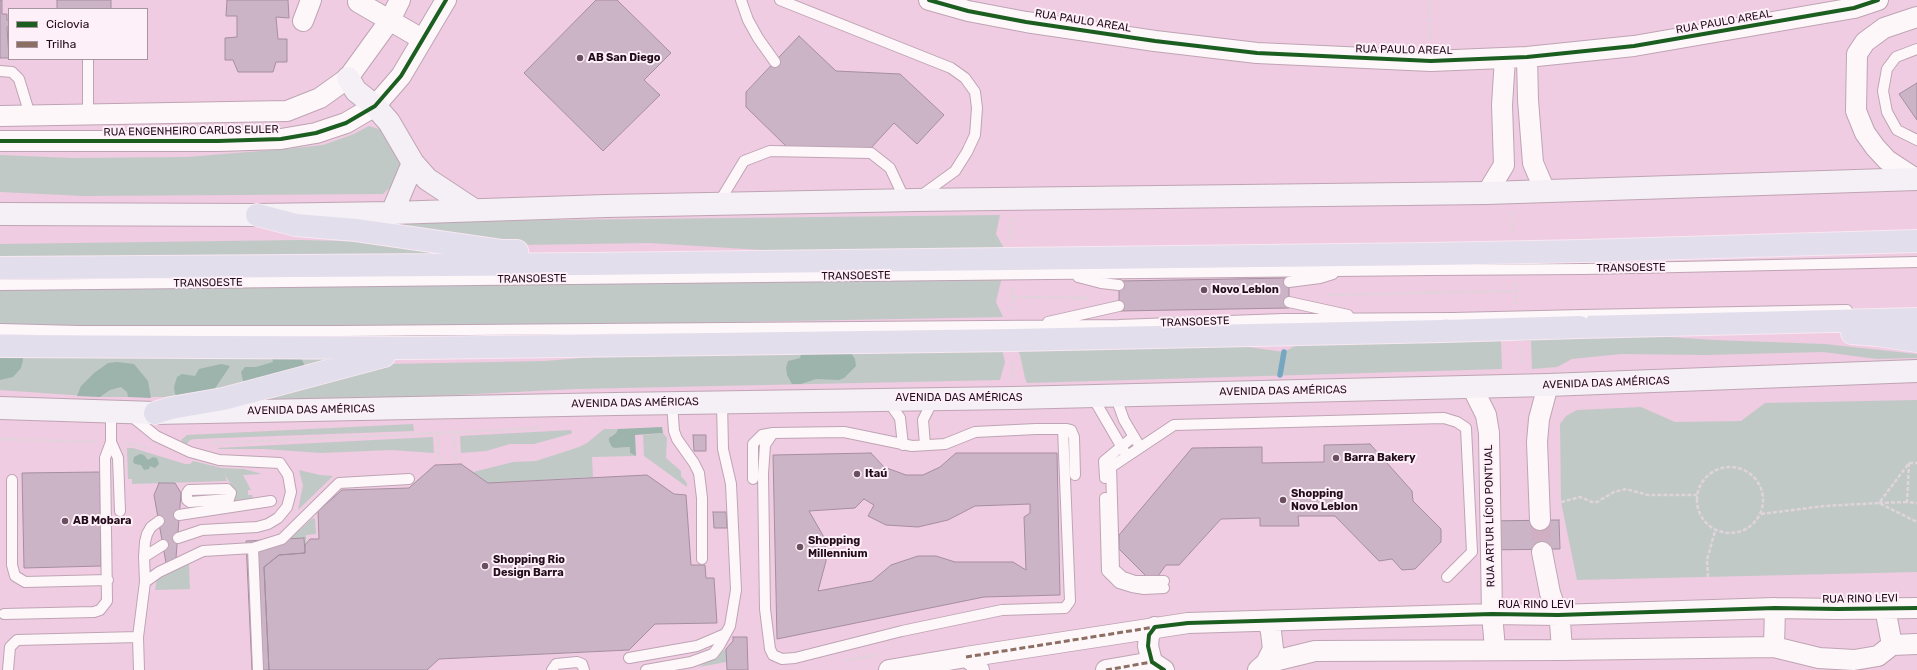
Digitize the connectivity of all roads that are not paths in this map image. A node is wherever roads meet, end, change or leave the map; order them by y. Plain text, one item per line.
1 (311, 0) edge
2 (400, 0) edge
3 (446, 0) edge
4 (741, 0) edge
5 (780, 0) edge
6 (929, 0) edge
7 (1878, 0) edge
8 (357, 1) edge
9 (1917, 17) edge
10 (390, 20) junction
11 (303, 21) dead end
12 (422, 39) junction
13 (1917, 49) edge
14 (1527, 57) junction
15 (1505, 58) junction
16 (88, 60) edge
17 (775, 62) dead end
18 (0, 71) edge
19 (348, 78) junction
20 (375, 106) junction
21 (88, 114) junction
22 (30, 115) junction
23 (0, 116) edge
24 (0, 140) edge
25 (1917, 140) edge
26 (412, 163) junction
27 (1917, 179) edge
28 (1545, 191) junction
29 (1487, 193) junction
30 (910, 200) junction
31 (718, 204) junction
32 (474, 210) junction
33 (392, 213) junction
34 (0, 214) edge
35 (257, 215) junction
36 (1917, 246) edge
37 (1429, 262) junction
38 (590, 264) junction
39 (0, 268) edge
40 (1344, 271) junction
41 (1064, 273) junction
42 (1289, 282) dead end
43 (1119, 284) dead end
44 (0, 286) edge
45 (1289, 302) dead end
46 (1120, 306) dead end
47 (1853, 310) dead end
48 (1360, 318) junction
49 (1917, 319) edge
50 (1582, 321) junction
51 (1774, 322) junction
52 (1448, 325) junction
53 (1030, 326) junction
54 (0, 329) edge
55 (1917, 341) edge
56 (0, 346) edge
57 (415, 348) junction
58 (1917, 371) edge
59 (1548, 385) junction
60 (1472, 387) junction
61 (1115, 395) junction
62 (1092, 396) junction
63 (885, 399) junction
64 (934, 399) junction
65 (722, 402) junction
66 (672, 403) junction
67 (0, 408) edge
68 (119, 413) junction
69 (155, 413) junction
70 (1062, 429) junction
71 (773, 433) junction
72 (1133, 437) junction
73 (111, 442) junction
74 (904, 445) junction
75 (924, 445) junction
76 (1121, 446) junction
77 (1140, 447) junction
78 (1127, 456) junction
79 (1075, 475) dead end
80 (409, 479) dead end
81 (753, 479) dead end
82 (12, 480) dead end
83 (271, 501) dead end
84 (120, 511) dead end
85 (179, 515) dead end
86 (1540, 520) tunnel mouth
87 (159, 521) dead end
88 (178, 538) dead end
89 (163, 545) dead end
90 (254, 548) junction
91 (1542, 552) tunnel mouth
92 (144, 557) junction
93 (702, 559) dead end
94 (1447, 577) dead end
95 (108, 580) junction
96 (145, 582) junction
97 (1775, 608) junction
98 (1885, 608) junction
99 (1917, 608) edge
100 (4, 614) dead end
101 (1492, 614) junction
102 (1558, 615) junction
103 (1268, 621) junction
104 (1155, 627) junction
105 (725, 634) junction
106 (138, 637) junction
107 (1917, 644) edge
108 (1774, 647) junction
109 (1495, 649) junction
110 (1562, 650) junction
111 (1880, 657) edge
112 (629, 658) dead end
113 (884, 663) edge
114 (972, 663) edge
115 (1820, 664) edge
116 (1158, 666) edge
117 (1262, 666) edge
118 (8, 670) edge
119 (139, 670) edge
120 (258, 670) edge
121 (552, 670) edge
122 (584, 670) edge
123 (646, 670) edge
124 (1106, 670) edge

1 - 11 street
2 - 10 street, RUA ENGENHEIRO CARLOS EULER
3 - 12 street, RUA ENGENHEIRO CARLOS EULER
4 - 17 lane
5 - 30 lane
6 - 15 street, RUA PAULO AREAL
7 - 14 street, RUA PAULO AREAL
8 - 10 street
9 - 27 street
10 - 12 street
10 - 19 street, RUA ENGENHEIRO CARLOS EULER
12 - 20 street, RUA ENGENHEIRO CARLOS EULER
13 - 25 lane
14 - 15 street, RUA PAULO AREAL
14 - 28 street
15 - 29 street
16 - 21 lane
18 - 22 lane
19 - 20 main road
19 - 21 street, RUA ENGENHEIRO CARLOS EULER
20 - 24 street, RUA ENGENHEIRO CARLOS EULER
20 - 26 main road
21 - 22 street, RUA ENGENHEIRO CARLOS EULER
22 - 23 street, RUA ENGENHEIRO CARLOS EULER
26 - 32 main road
26 - 33 main road
27 - 28 main road
28 - 29 main road
29 - 30 main road
30 - 31 main road
30 - 31 lane
31 - 32 main road
32 - 33 main road
33 - 35 main road
34 - 35 main road
35 - 38 highway
36 - 37 highway, bridge
37 - 38 highway
37 - 40 lane, TRANSOESTE
38 - 39 highway
40 - 41 lane, TRANSOESTE
40 - 42 lane, TRANSOESTE
41 - 43 lane, TRANSOESTE
41 - 44 lane, TRANSOESTE
45 - 48 lane, TRANSOESTE
46 - 53 lane, TRANSOESTE
47 - 50 lane
48 - 52 lane, TRANSOESTE
48 - 53 lane, TRANSOESTE
49 - 51 highway
50 - 51 highway
50 - 52 highway, bridge
51 - 55 highway
52 - 57 highway
53 - 54 lane, TRANSOESTE
56 - 57 highway
57 - 69 highway
58 - 59 main road, AVENIDA DAS AMÉRICAS
59 - 60 main road, AVENIDA DAS AMÉRICAS
59 - 86 street
60 - 61 main road, AVENIDA DAS AMÉRICAS
60 - 101 street, RUA ARTUR LÍCIO PONTUAL
61 - 62 main road, AVENIDA DAS AMÉRICAS
61 - 72 lane
62 - 64 main road, AVENIDA DAS AMÉRICAS
62 - 76 lane
63 - 64 main road, AVENIDA DAS AMÉRICAS
63 - 65 main road, AVENIDA DAS AMÉRICAS
63 - 74 lane
64 - 75 lane
65 - 66 main road, AVENIDA DAS AMÉRICAS
65 - 105 lane
66 - 69 main road, AVENIDA DAS AMÉRICAS
66 - 93 lane
67 - 68 main road, AVENIDA DAS AMÉRICAS
68 - 69 main road, AVENIDA DAS AMÉRICAS
68 - 73 lane
68 - 88 lane
70 - 71 lane
70 - 75 lane
70 - 79 lane
71 - 74 lane
71 - 81 lane
72 - 76 lane
72 - 77 lane
73 - 84 lane
73 - 95 lane
74 - 75 lane
76 - 78 lane
76 - 78 lane
77 - 78 lane
77 - 94 lane
80 - 90 lane
82 - 95 lane
83 - 85 lane
87 - 92 lane
89 - 92 lane
90 - 96 lane
90 - 120 lane
91 - 102 street
92 - 96 lane
95 - 100 lane
96 - 106 lane
97 - 98 street, RUA RINO LEVI
97 - 102 street, RUA RINO LEVI
97 - 108 street
98 - 99 street, RUA RINO LEVI
98 - 111 street
101 - 102 street, RUA RINO LEVI
101 - 103 street, RUA RINO LEVI
101 - 109 street, RUA ARTUR LÍCIO PONTUAL
102 - 110 street
103 - 104 street, RUA RINO LEVI
103 - 117 street
104 - 114 street, RUA RINO LEVI
104 - 116 street
105 - 112 lane
105 - 123 lane
106 - 118 lane
106 - 119 lane
107 - 111 street
108 - 110 street
108 - 115 street
109 - 110 street
109 - 117 street
111 - 115 street
113 - 114 street
116 - 124 street
121 - 122 lane

